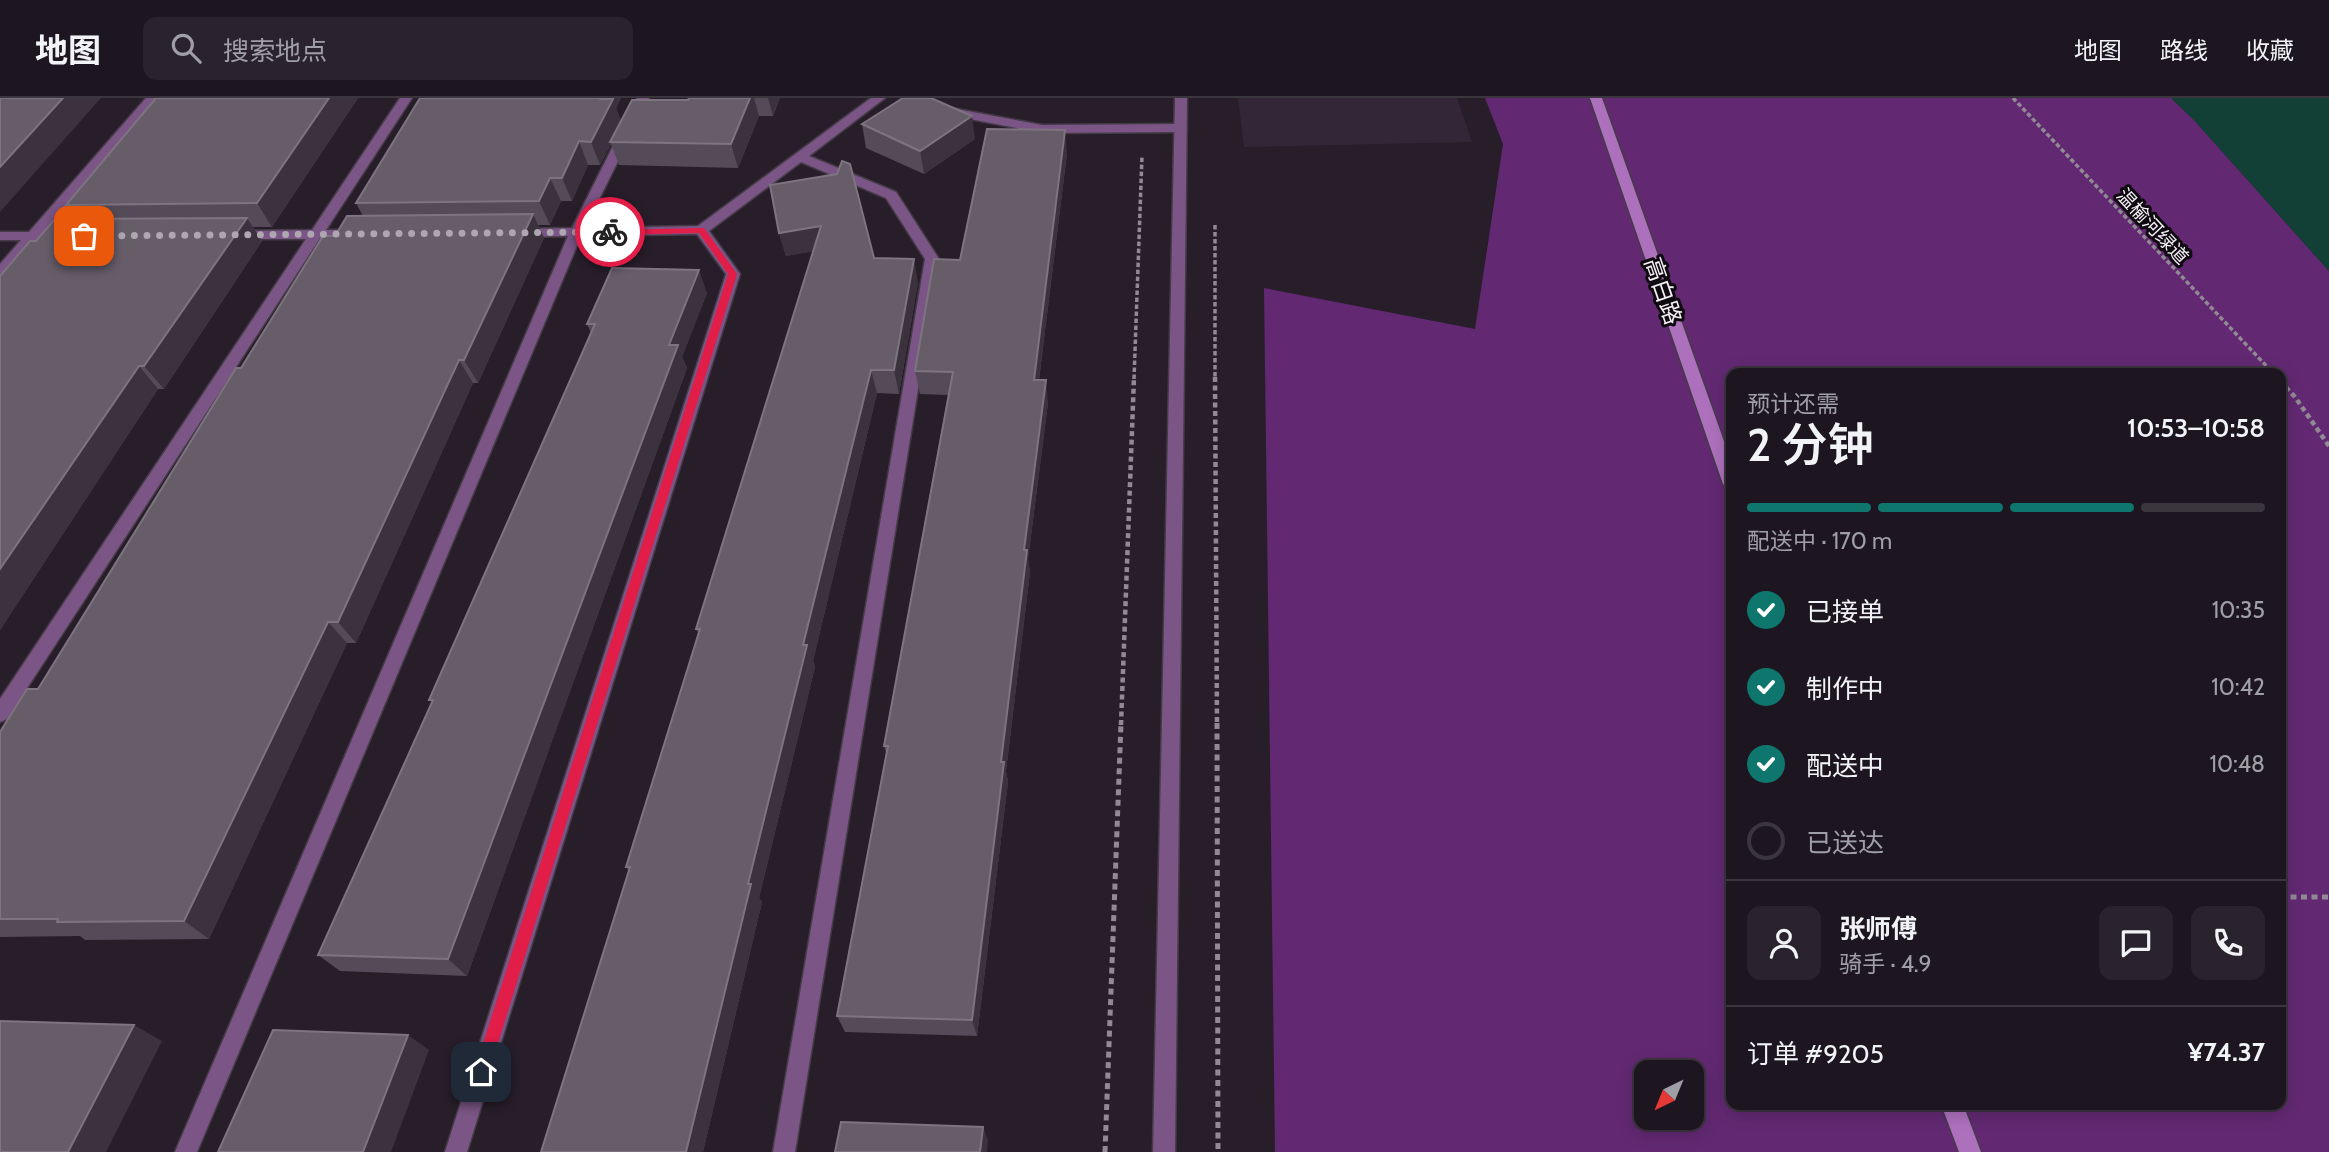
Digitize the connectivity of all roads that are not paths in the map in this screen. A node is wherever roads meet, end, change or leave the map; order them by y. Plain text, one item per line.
1 (153, 98) edge
2 (406, 98) edge
3 (643, 98) edge
4 (879, 98) edge
5 (912, 98) edge
6 (1181, 98) edge
7 (1595, 98) edge
8 (1181, 128) junction
9 (800, 157) junction
10 (701, 230) junction
11 (508, 233) edge
12 (576, 233) junction
13 (317, 234) junction
14 (372, 234) edge
15 (222, 235) edge
16 (0, 236) edge
17 (73, 236) edge
18 (33, 237) junction
19 (0, 273) edge
20 (1726, 470) edge
21 (0, 714) edge
22 (1954, 1110) edge
23 (186, 1152) edge
24 (456, 1152) edge
25 (784, 1152) edge
26 (1164, 1152) edge
27 (1970, 1152) edge

1 - 18 street
2 - 13 street
3 - 12 street
4 - 9 street
5 - 8 street
6 - 8 street
7 - 20 main road, 高白路
8 - 26 street
9 - 10 street
9 - 25 street
10 - 12 street
10 - 24 street
11 - 12 street
12 - 23 street
13 - 14 street
13 - 15 street
13 - 21 street
16 - 18 street
17 - 18 street
18 - 19 street
22 - 27 main road

